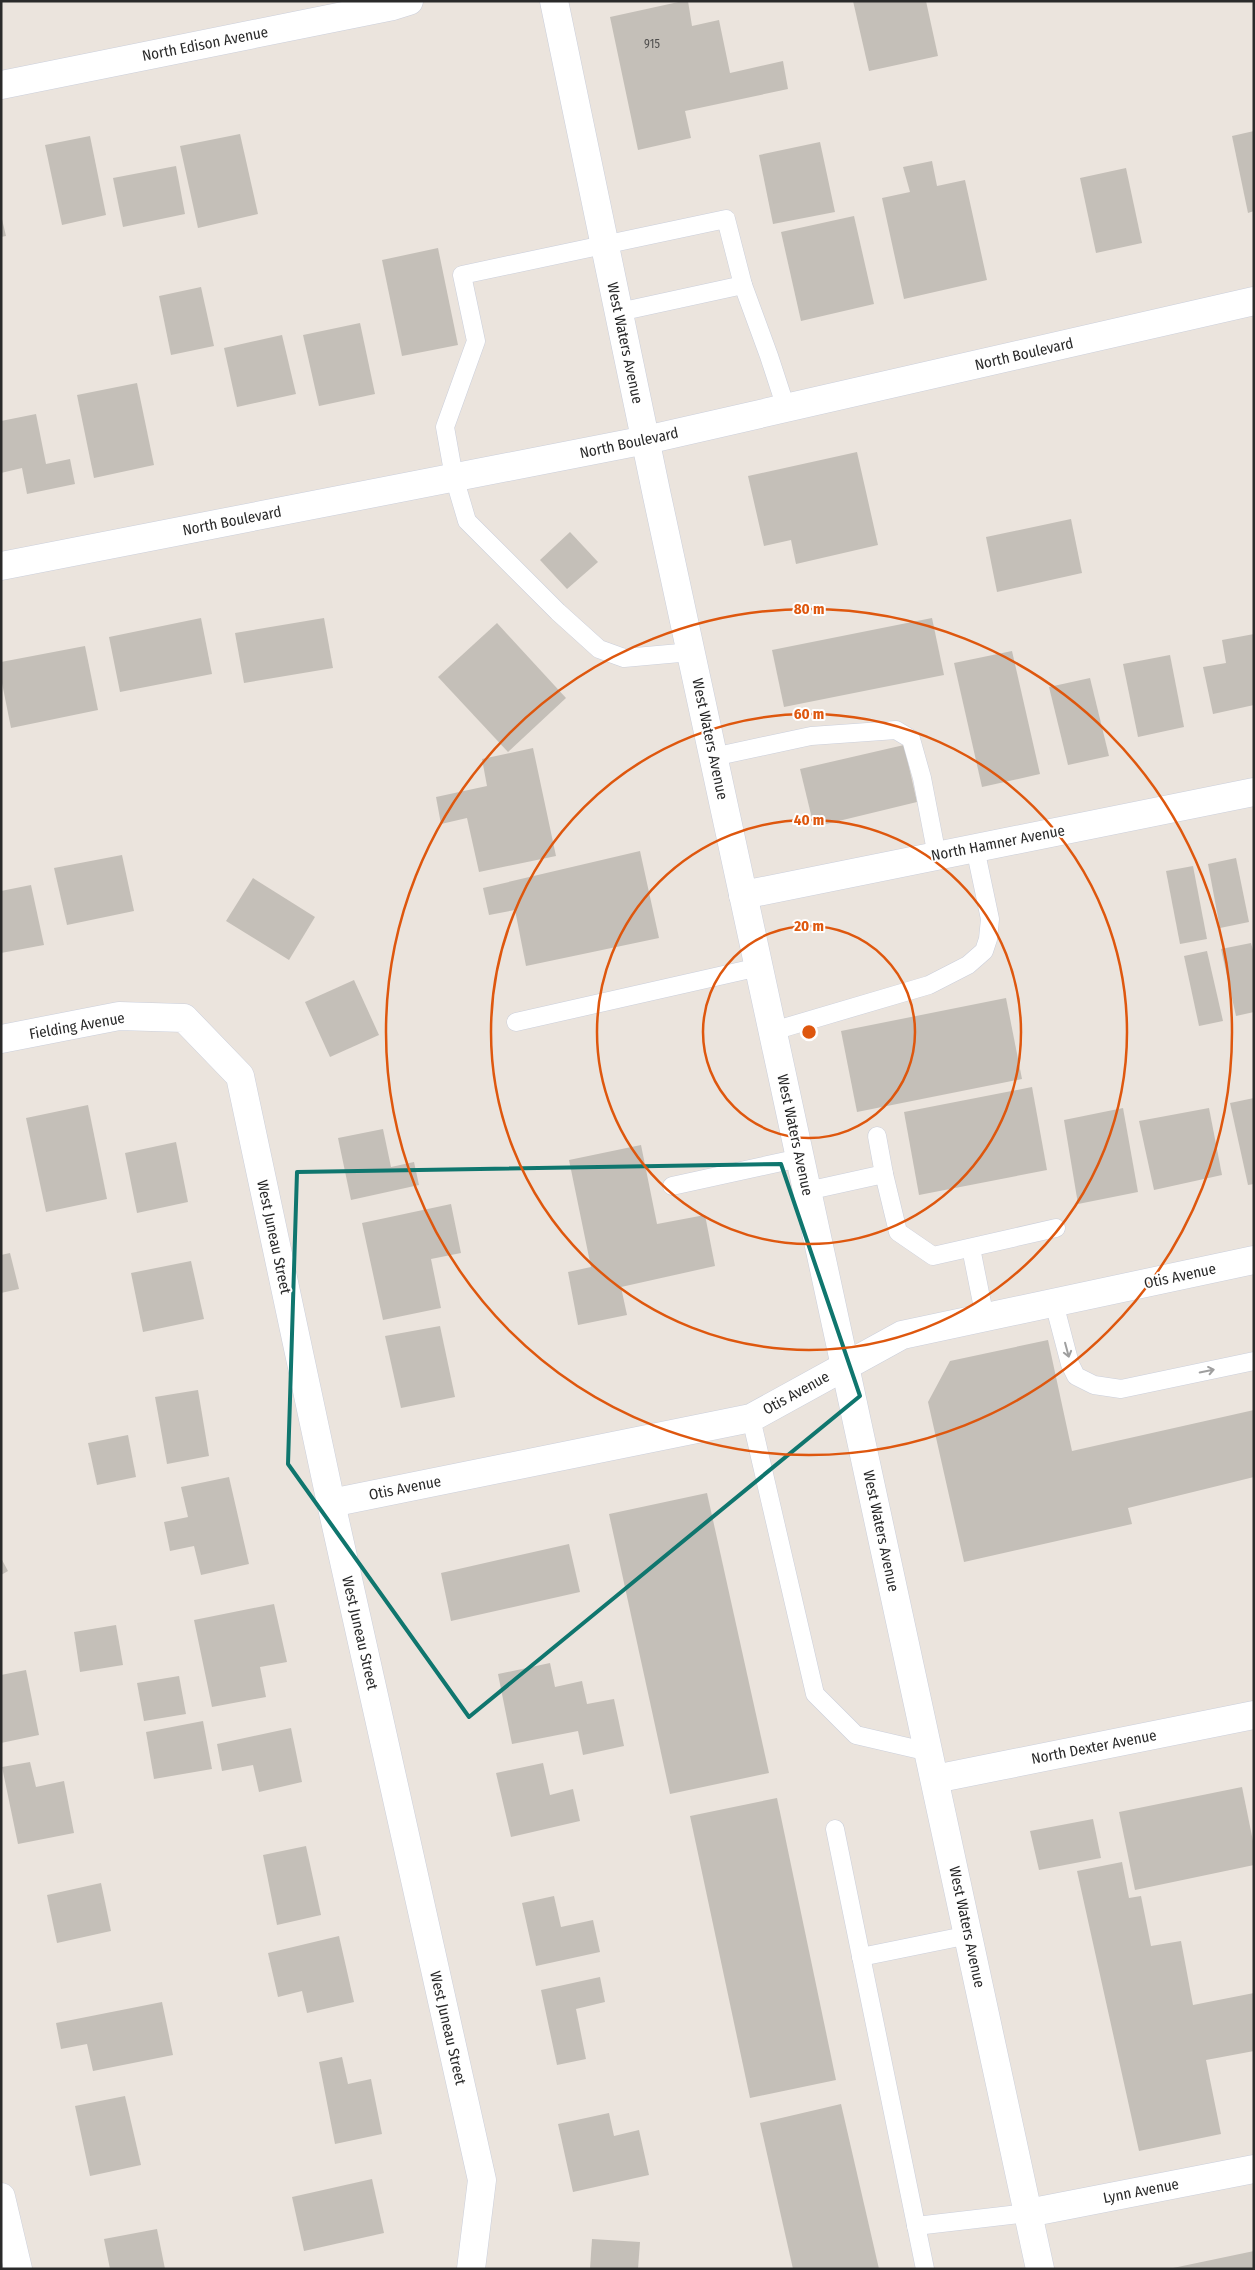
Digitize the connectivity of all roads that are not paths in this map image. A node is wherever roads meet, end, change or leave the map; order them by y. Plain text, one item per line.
1 (408, 1) edge
2 (554, 1) edge
3 (1, 85) edge
4 (604, 245) junction
5 (742, 285) junction
6 (1254, 301) edge
7 (619, 312) junction
8 (786, 408) junction
9 (646, 440) junction
10 (454, 477) junction
11 (1, 566) edge
12 (691, 652) junction
13 (713, 757) junction
14 (1254, 792) edge
15 (975, 848) junction
16 (937, 856) junction
17 (743, 895) junction
18 (759, 967) junction
19 (184, 1018) joint
20 (516, 1022) dead end
21 (773, 1030) junction
22 (1, 1039) edge
23 (877, 1136) dead end
24 (800, 1158) junction
25 (884, 1174) junction
26 (672, 1186) dead end
27 (808, 1191) junction
28 (1056, 1228) dead end
29 (971, 1248) junction
30 (1254, 1260) edge
31 (1054, 1303) junction
32 (985, 1318) junction
33 (1254, 1361) edge
34 (845, 1366) junction
35 (751, 1418) junction
36 (331, 1503) junction
37 (1254, 1715) edge
38 (929, 1752) junction
39 (935, 1779) junction
40 (835, 1830) dead end
41 (969, 1935) junction
42 (861, 1957) junction
43 (1254, 2169) edge
44 (1, 2197) edge
45 (1028, 2213) junction
46 (916, 2226) junction
47 (18, 2269) edge
48 (471, 2269) edge
49 (925, 2269) edge
50 (1040, 2269) edge

1 - 3 street, North Edison Avenue
2 - 4 street, West Waters Avenue
4 - 5 lane
4 - 7 street, West Waters Avenue
4 - 10 lane
5 - 7 lane
5 - 8 lane
6 - 8 street, North Boulevard
7 - 9 street, West Waters Avenue
8 - 9 street, North Boulevard
9 - 10 street, North Boulevard
9 - 12 street, West Waters Avenue
10 - 11 street, North Boulevard
10 - 12 lane
12 - 13 street, West Waters Avenue
13 - 16 lane
13 - 17 street, West Waters Avenue
14 - 15 street, North Hamner Avenue
15 - 16 street, North Hamner Avenue
15 - 21 lane
16 - 17 street, North Hamner Avenue
17 - 18 street, West Waters Avenue
18 - 20 lane
18 - 21 street, West Waters Avenue
19 - 22 street, Fielding Avenue
19 - 36 street, West Juneau Street
21 - 24 street, West Waters Avenue
23 - 25 lane
24 - 26 lane
24 - 27 street, West Waters Avenue
25 - 27 lane
25 - 29 lane
27 - 34 street, West Waters Avenue
28 - 29 lane
29 - 32 lane
30 - 31 street, Otis Avenue
31 - 32 street, Otis Avenue
31 -> 33 lane
32 - 34 street, Otis Avenue
34 - 35 street, Otis Avenue
34 - 38 street, West Waters Avenue
35 - 36 street, Otis Avenue
35 - 38 lane
36 - 48 street, West Juneau Street
37 - 39 street, North Dexter Avenue
38 - 39 street, West Waters Avenue
39 - 41 street, West Waters Avenue
40 - 42 lane
41 - 42 lane
41 - 45 street, West Waters Avenue
42 - 46 lane
43 - 45 street, Lynn Avenue
44 - 47 street
45 - 46 lane
45 - 50 street, West Waters Avenue
46 - 49 lane

